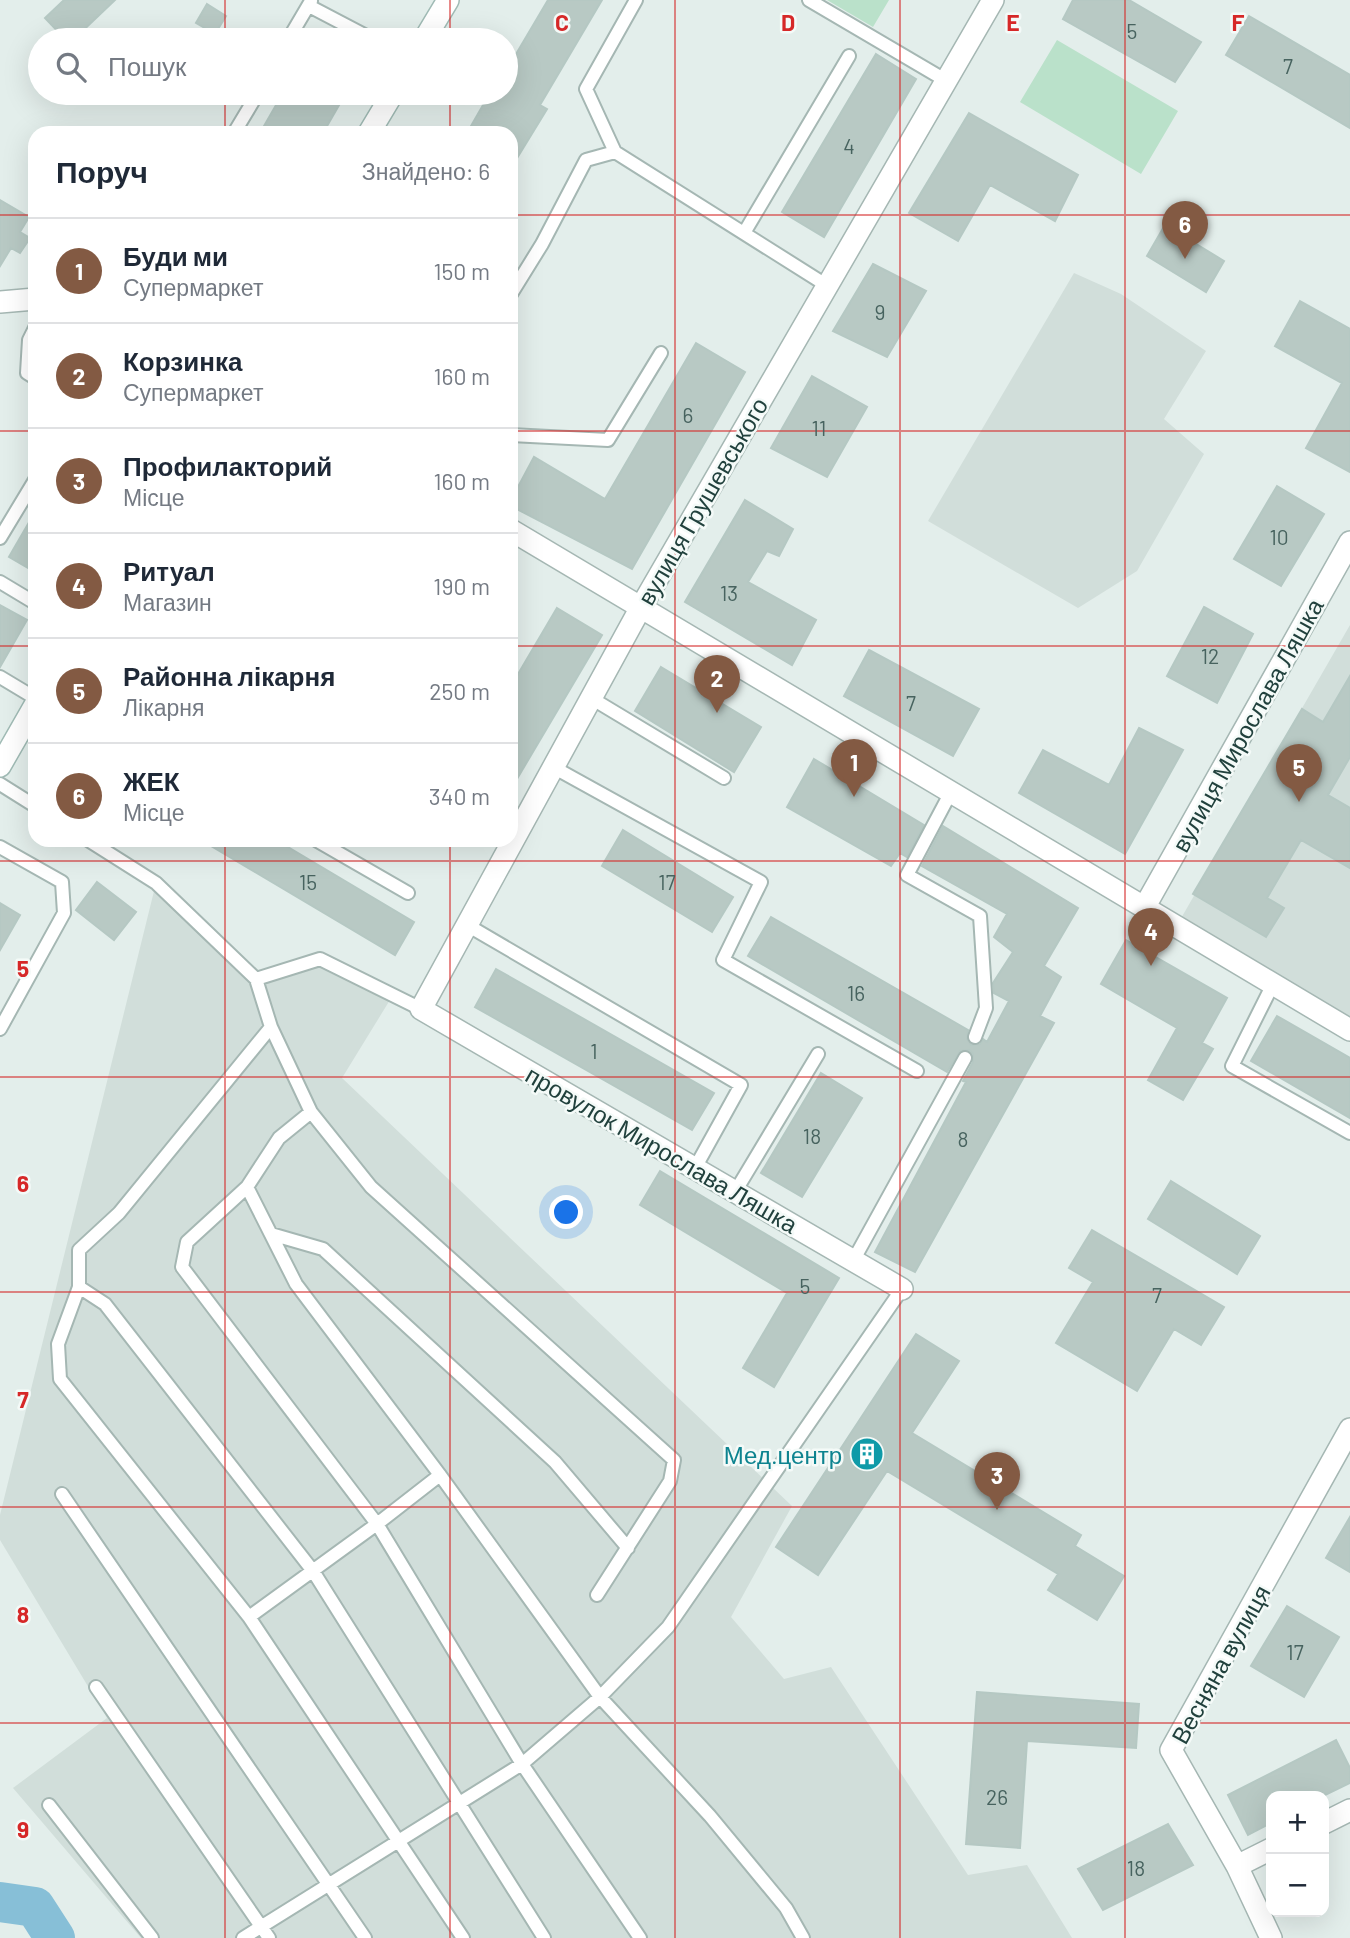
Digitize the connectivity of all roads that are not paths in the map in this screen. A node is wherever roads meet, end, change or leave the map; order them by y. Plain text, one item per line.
1 (448, 0) edge
2 (636, 0) edge
3 (809, 0) edge
4 (993, 0) edge
5 (310, 3) edge
6 (295, 28) edge
7 (353, 28) edge
8 (431, 28) edge
9 (849, 56) dead end
10 (945, 80) junction
11 (251, 105) edge
12 (386, 105) edge
13 (238, 126) edge
14 (373, 126) edge
15 (615, 152) junction
16 (744, 233) junction
17 (518, 283) edge
18 (826, 285) junction
19 (28, 300) edge
20 (0, 302) edge
21 (661, 353) dead end
22 (518, 435) edge
23 (28, 492) edge
24 (518, 534) edge
25 (0, 538) edge
26 (1350, 541) edge
27 (0, 582) edge
28 (28, 599) edge
29 (641, 607) junction
30 (0, 677) edge
31 (28, 694) edge
32 (591, 698) junction
33 (28, 717) edge
34 (0, 765) edge
35 (553, 767) junction
36 (724, 778) dead end
37 (0, 784) edge
38 (951, 792) junction
39 (28, 802) edge
40 (518, 831) edge
41 (0, 847) edge
42 (99, 847) edge
43 (328, 847) edge
44 (509, 847) edge
45 (408, 893) dead end
46 (1144, 908) junction
47 (467, 925) junction
48 (256, 979) junction
49 (1273, 984) junction
50 (421, 1009) junction
51 (271, 1027) junction
52 (0, 1029) edge
53 (1350, 1030) edge
54 (975, 1037) dead end
55 (818, 1054) dead end
56 (965, 1058) dead end
57 (917, 1071) dead end
58 (311, 1112) junction
59 (1350, 1133) edge
60 (695, 1168) junction
61 (247, 1187) junction
62 (735, 1192) junction
63 (271, 1234) junction
64 (853, 1261) junction
65 (79, 1287) junction
66 (902, 1290) joint
67 (1350, 1429) edge
68 (440, 1475) junction
69 (62, 1494) dead end
70 (377, 1524) junction
71 (628, 1548) junction
72 (313, 1571) junction
73 (597, 1595) dead end
74 (249, 1617) junction
75 (96, 1687) dead end
76 (600, 1697) junction
77 (522, 1764) junction
78 (459, 1803) junction
79 (49, 1805) dead end
80 (1350, 1810) edge
81 (1329, 1820) edge
82 (398, 1841) junction
83 (1266, 1852) edge
84 (1237, 1866) junction
85 (328, 1884) junction
86 (261, 1926) junction
87 (152, 1938) edge
88 (243, 1938) edge
89 (269, 1938) edge
90 (365, 1938) edge
91 (463, 1938) edge
92 (544, 1938) edge
93 (640, 1938) edge
94 (803, 1938) edge
95 (1271, 1938) edge

1 - 8 street
2 - 15 lane
3 - 10 lane
4 - 10 street, вулиця Грушевського
5 - 6 lane
5 - 7 lane
9 - 16 lane
10 - 18 street, вулиця Грушевського
11 - 13 lane
12 - 14 street
15 - 16 lane
15 - 17 lane
16 - 18 lane
18 - 29 street, вулиця Грушевського
19 - 20 street
21 - 22 lane
23 - 25 lane
24 - 29 street
26 - 46 street, вулиця Мирослава Ляшка
27 - 28 lane
29 - 32 street, вулиця Грушевського
29 - 38 street
30 - 31 lane
32 - 35 street, вулиця Грушевського
32 - 36 lane
33 - 34 street
35 - 40 street, вулиця Грушевського
35 - 57 lane
37 - 39 lane
38 - 46 street
38 - 54 lane
41 - 52 lane
42 - 48 lane
43 - 45 lane
44 - 47 street, вулиця Грушевського
46 - 49 street
47 - 50 street, вулиця Грушевського
47 - 60 lane
48 - 50 lane
48 - 51 lane
49 - 53 street
49 - 59 lane
50 - 60 street, провулок Мирослава Ляшка
51 - 58 lane
51 - 65 lane
55 - 62 lane
56 - 64 lane
58 - 61 lane
58 - 71 lane
60 - 62 street, провулок Мирослава Ляшка
61 - 63 lane
61 - 70 lane
62 - 64 street, провулок Мирослава Ляшка
63 - 68 lane
63 - 71 lane
64 - 66 street, провулок Мирослава Ляшка
65 - 72 lane
65 - 74 lane
66 - 76 lane
67 - 84 street, Весняна вулиця
68 - 70 lane
68 - 76 lane
69 - 85 lane
70 - 72 lane
70 - 77 lane
71 - 73 lane
72 - 74 lane
72 - 78 lane
74 - 82 lane
75 - 86 lane
76 - 77 lane
76 - 94 lane
77 - 78 lane
77 - 93 lane
78 - 82 lane
78 - 92 lane
79 - 87 lane
80 - 81 street
82 - 85 lane
82 - 91 lane
83 - 84 street
84 - 95 street, Весняна вулиця
85 - 86 lane
85 - 90 lane
86 - 88 lane
86 - 89 lane

